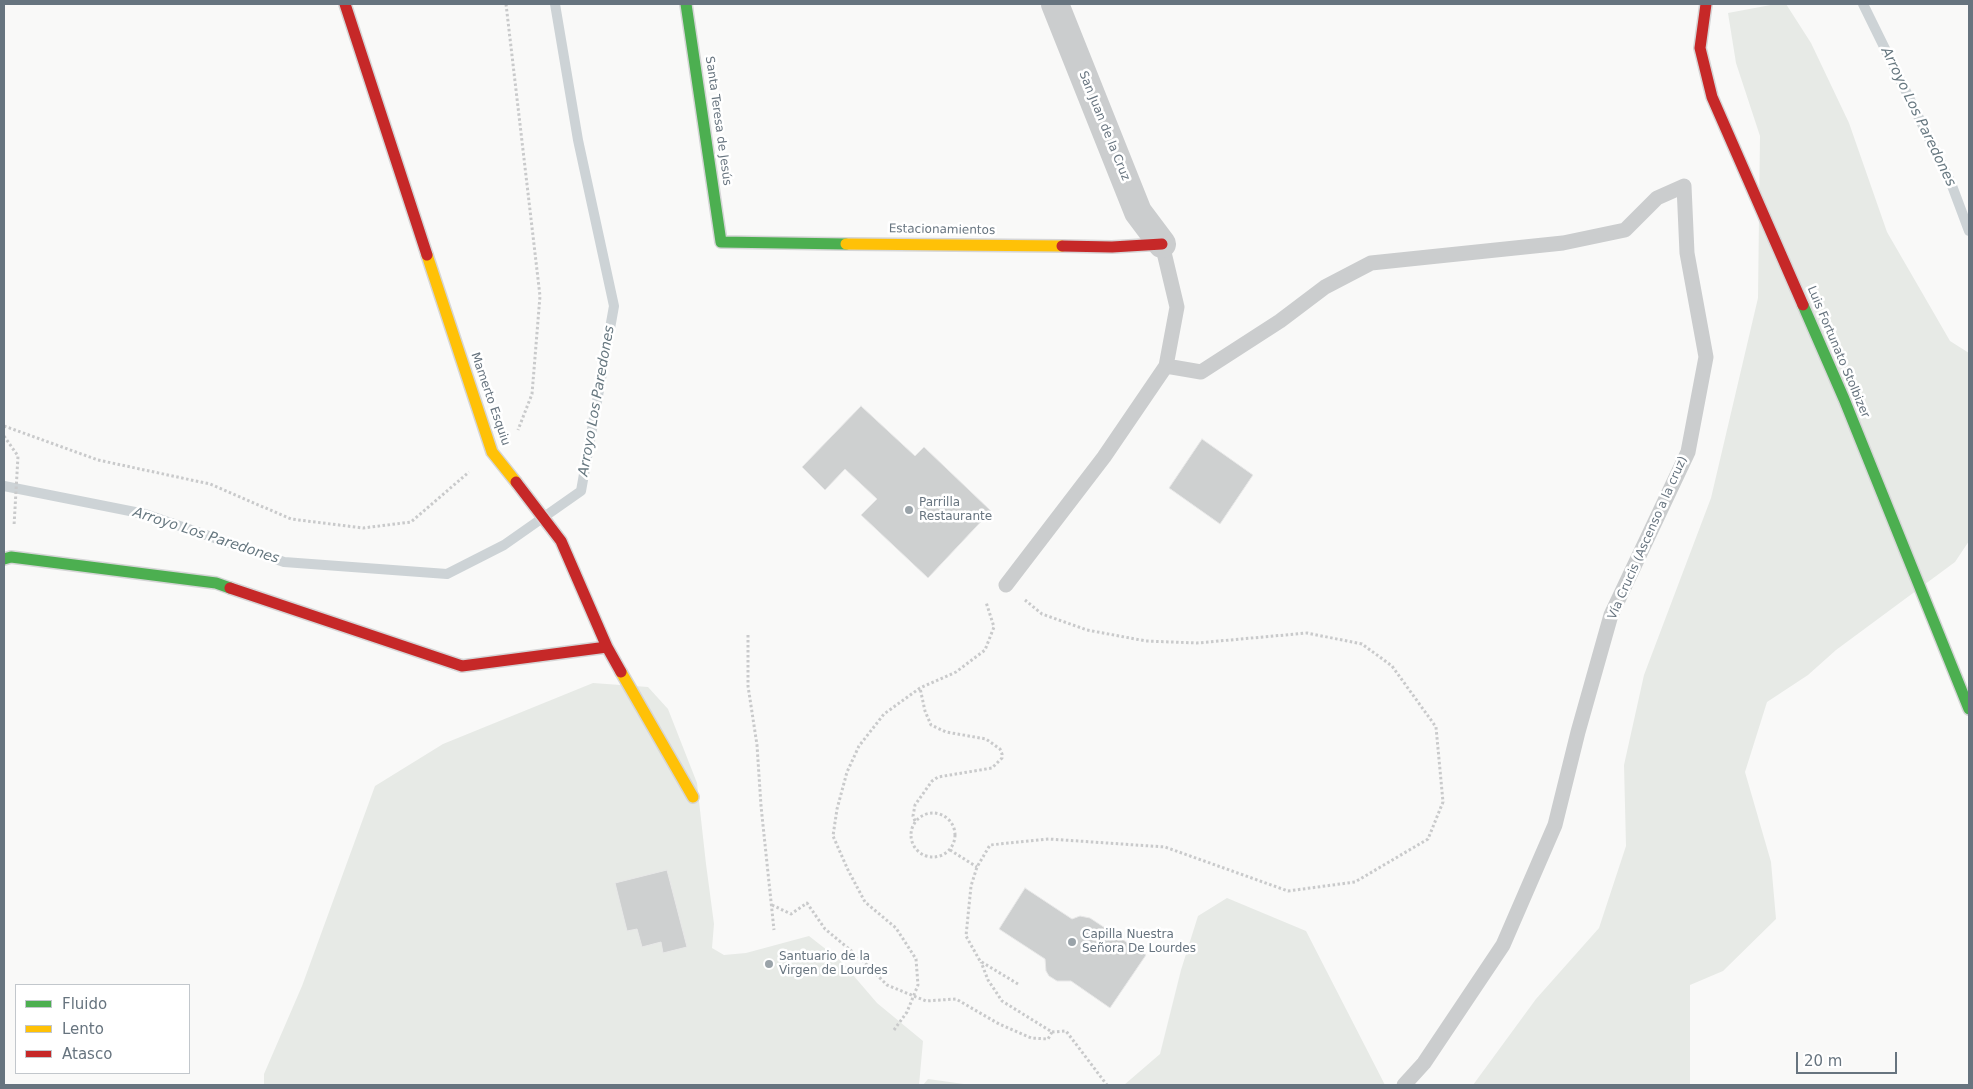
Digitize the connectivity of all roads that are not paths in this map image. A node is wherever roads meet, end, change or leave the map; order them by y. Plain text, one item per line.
1 (344, 4) edge
2 (686, 4) edge
3 (1055, 4) edge
4 (1706, 4) edge
5 (721, 242) joint
6 (1162, 244) junction
7 (1166, 366) junction
8 (7, 558) edge
9 (1006, 584) road end
10 (607, 647) junction
11 (1969, 709) edge
12 (693, 798) dead end
13 (1404, 1085) edge

1 - 10 street, Mamerto Esquiu
2 - 5 street, Santa Teresa de Jesús
3 - 6 street, San Juan de la Cruz
4 - 11 street, Luis Fortunato Stolbizer
5 - 6 street, Estacionamientos
6 - 7 lane
7 - 9 lane
7 - 13 lane, Vía Crucis (Ascenso a la cruz)
8 - 10 street
10 - 12 street, Mamerto Esquiu

